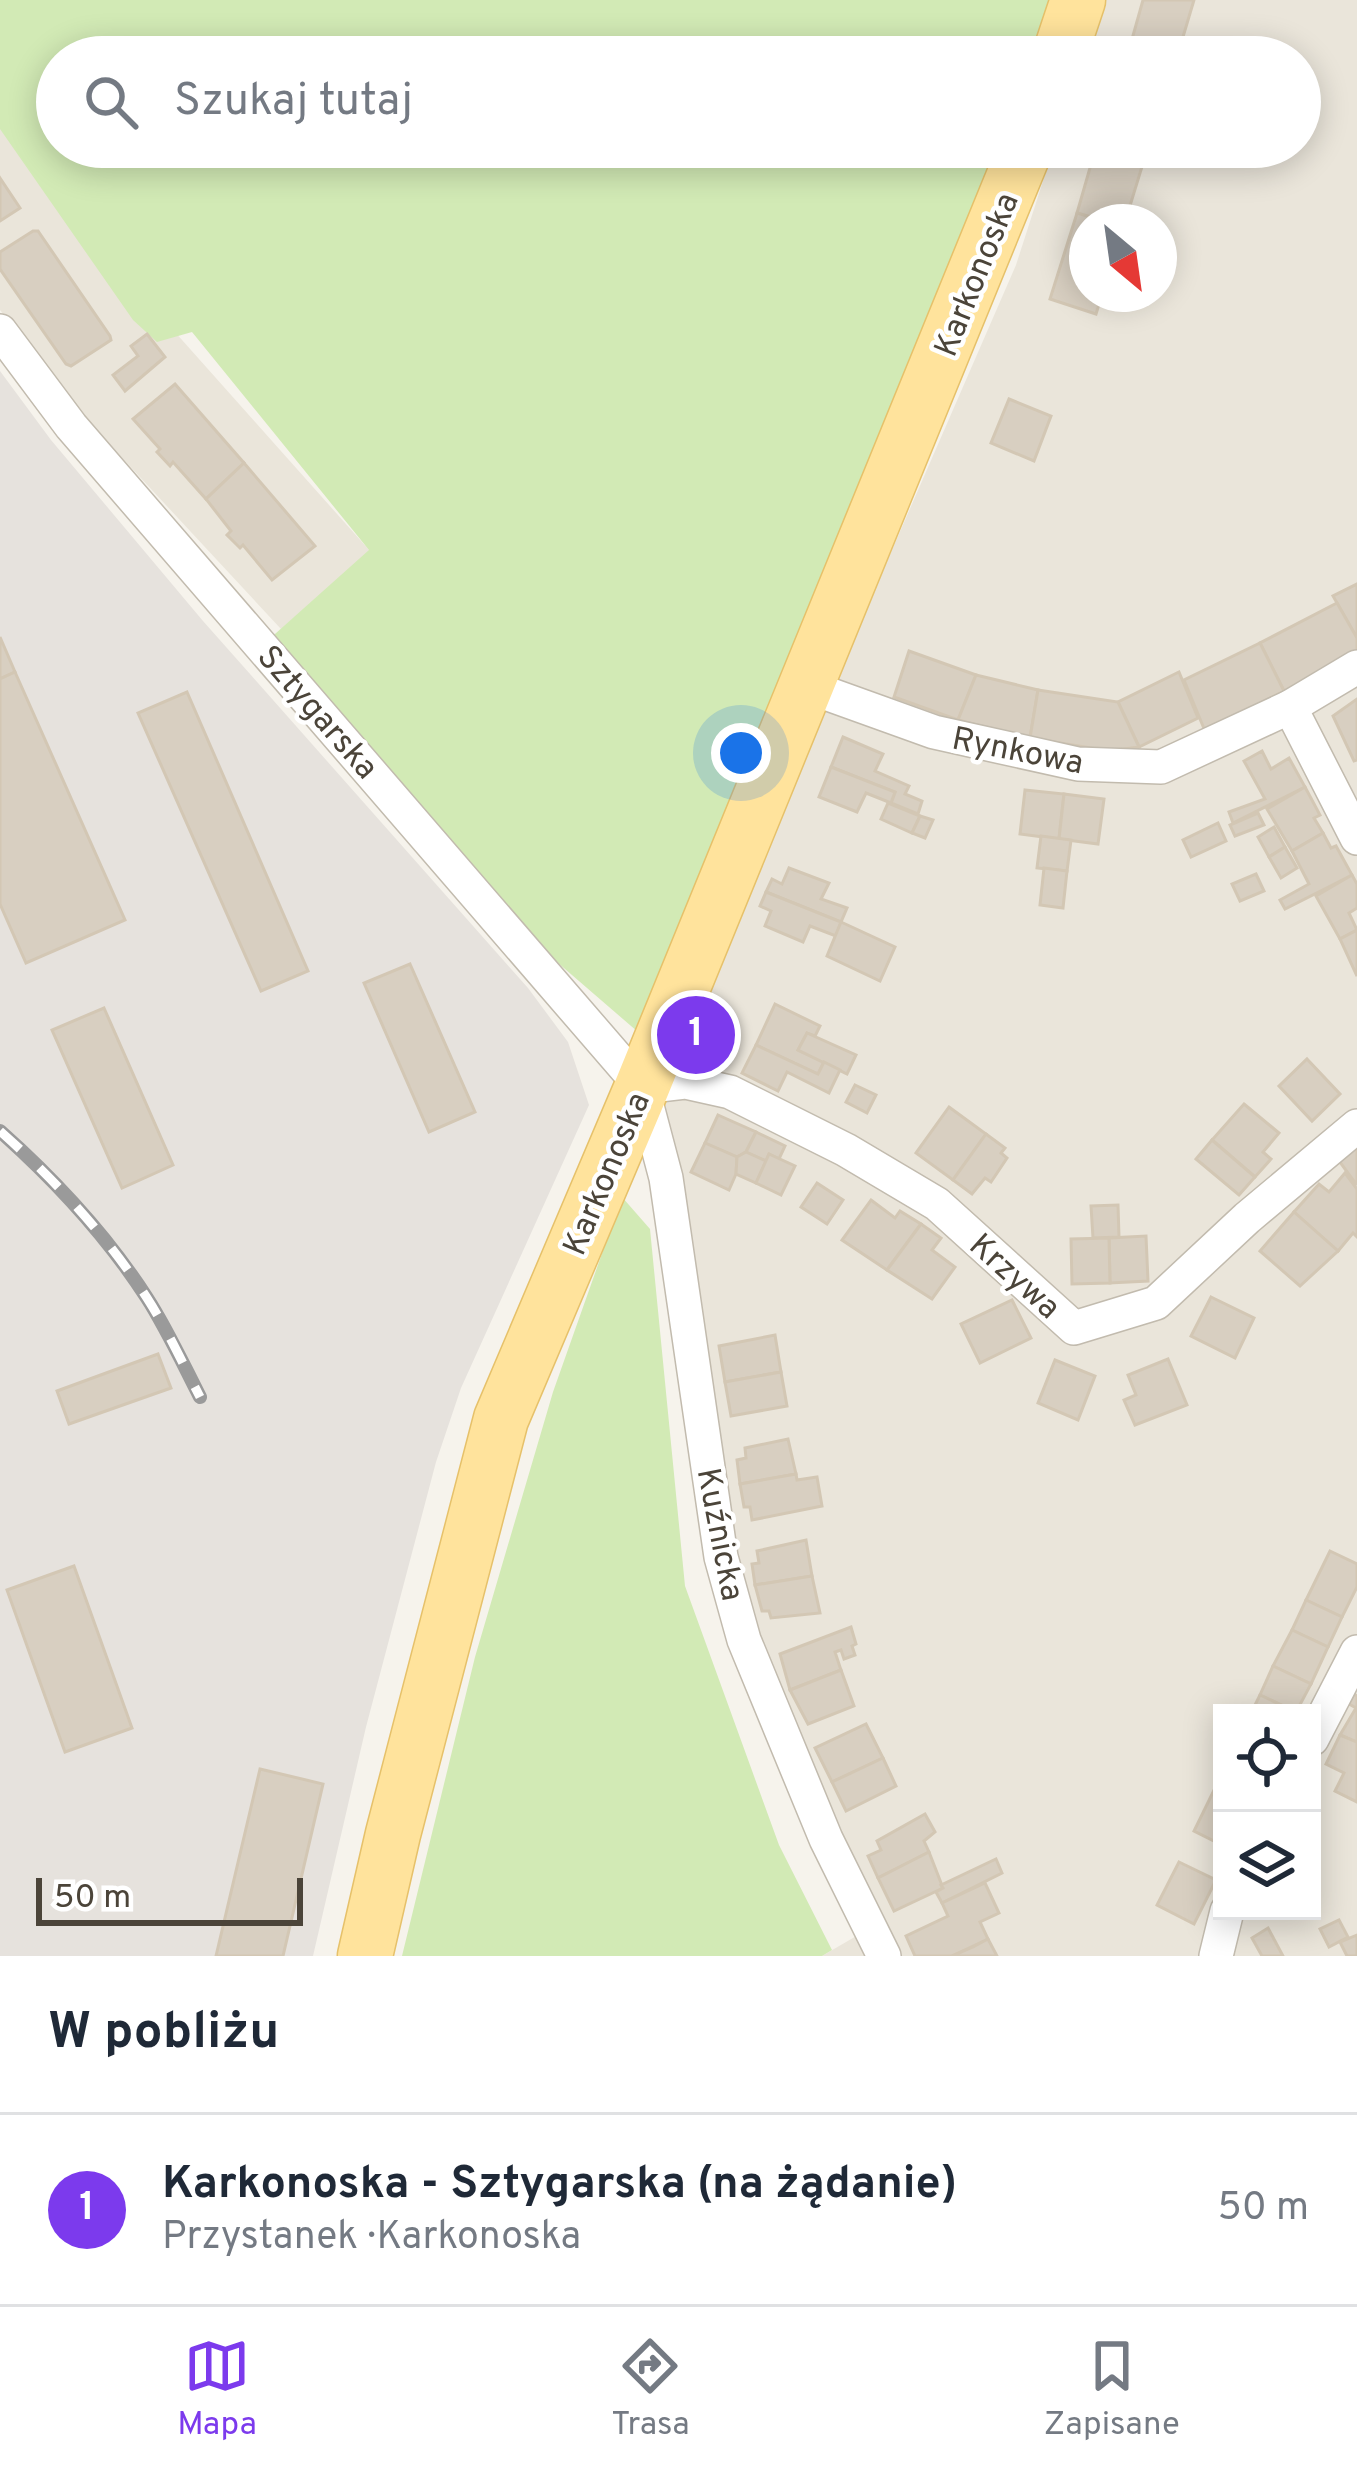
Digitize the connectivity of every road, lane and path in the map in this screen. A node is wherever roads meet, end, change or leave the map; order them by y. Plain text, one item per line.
1 (1078, 0) edge
2 (1066, 36) edge
3 (1018, 168) edge
4 (0, 332) edge
5 (1357, 667) edge
6 (806, 686) junction
7 (1290, 707) junction
8 (1357, 838) edge
9 (642, 1087) junction
10 (1357, 1126) edge
11 (1357, 1652) edge
12 (1321, 1722) edge
13 (1225, 1920) edge
14 (365, 1956) edge
15 (884, 1956) edge
16 (1216, 1956) edge

1 - 2 main road
3 - 6 main road, Karkonoska
4 - 9 street, Sztygarska
5 - 7 street, Rynkowa
6 - 7 street, Rynkowa
6 - 9 main road, Karkonoska
7 - 8 street
9 - 10 street, Krzywa
9 - 14 main road, Karkonoska
9 - 15 street, Kuźnicka
11 - 12 street
13 - 16 street

